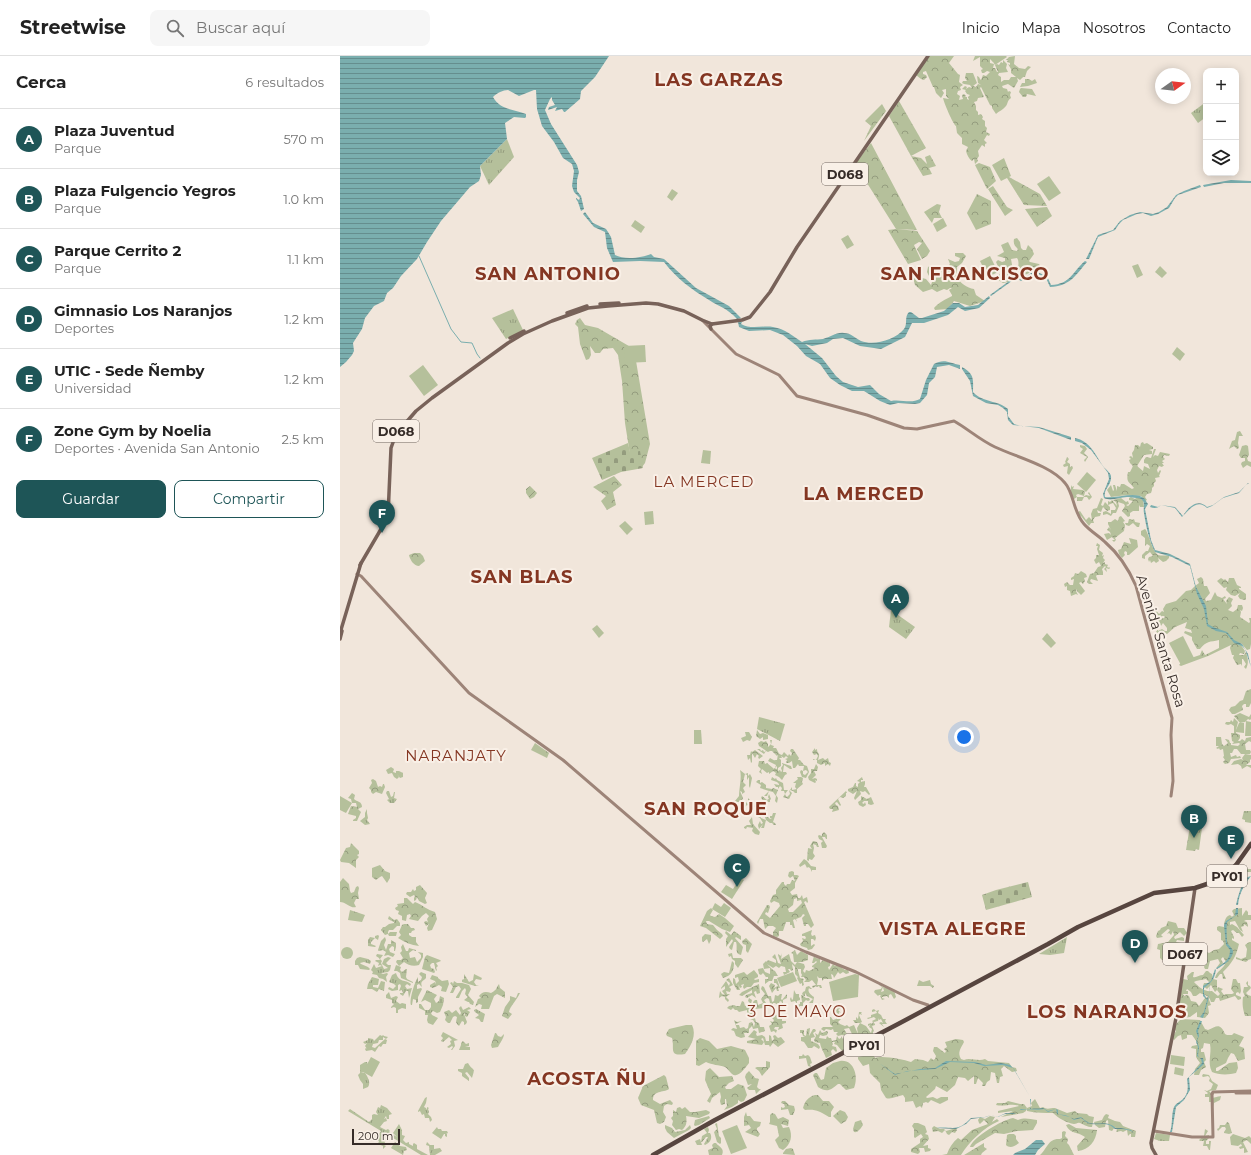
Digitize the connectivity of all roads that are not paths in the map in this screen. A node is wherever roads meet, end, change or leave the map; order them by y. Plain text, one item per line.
1 (927, 56) edge
2 (702, 320) junction
3 (712, 324) junction
4 (711, 329) junction
5 (358, 573) junction
6 (340, 633) edge
7 (340, 639) edge
8 (1172, 796) dead end
9 (1251, 844) edge
10 (1251, 849) edge
11 (1194, 889) junction
12 (930, 1007) junction
13 (1251, 1092) edge
14 (1154, 1131) junction
15 (653, 1155) edge
16 (657, 1155) edge
17 (1156, 1155) edge

1 - 3 main road, D068
2 - 3 main road, D068
2 - 4 main road, Avenida Santa Rosa
2 - 5 main road, D068
3 - 4 main road
4 - 8 main road, Avenida Santa Rosa
5 - 6 main road, D068
5 - 7 main road, D068
5 - 12 main road
9 - 11 highway, PY01
10 - 11 highway, PY01
11 - 12 highway, PY01
11 - 14 main road, D067
12 - 15 highway, PY01
12 - 16 highway, PY01
13 - 14 main road
14 - 17 main road, D067

